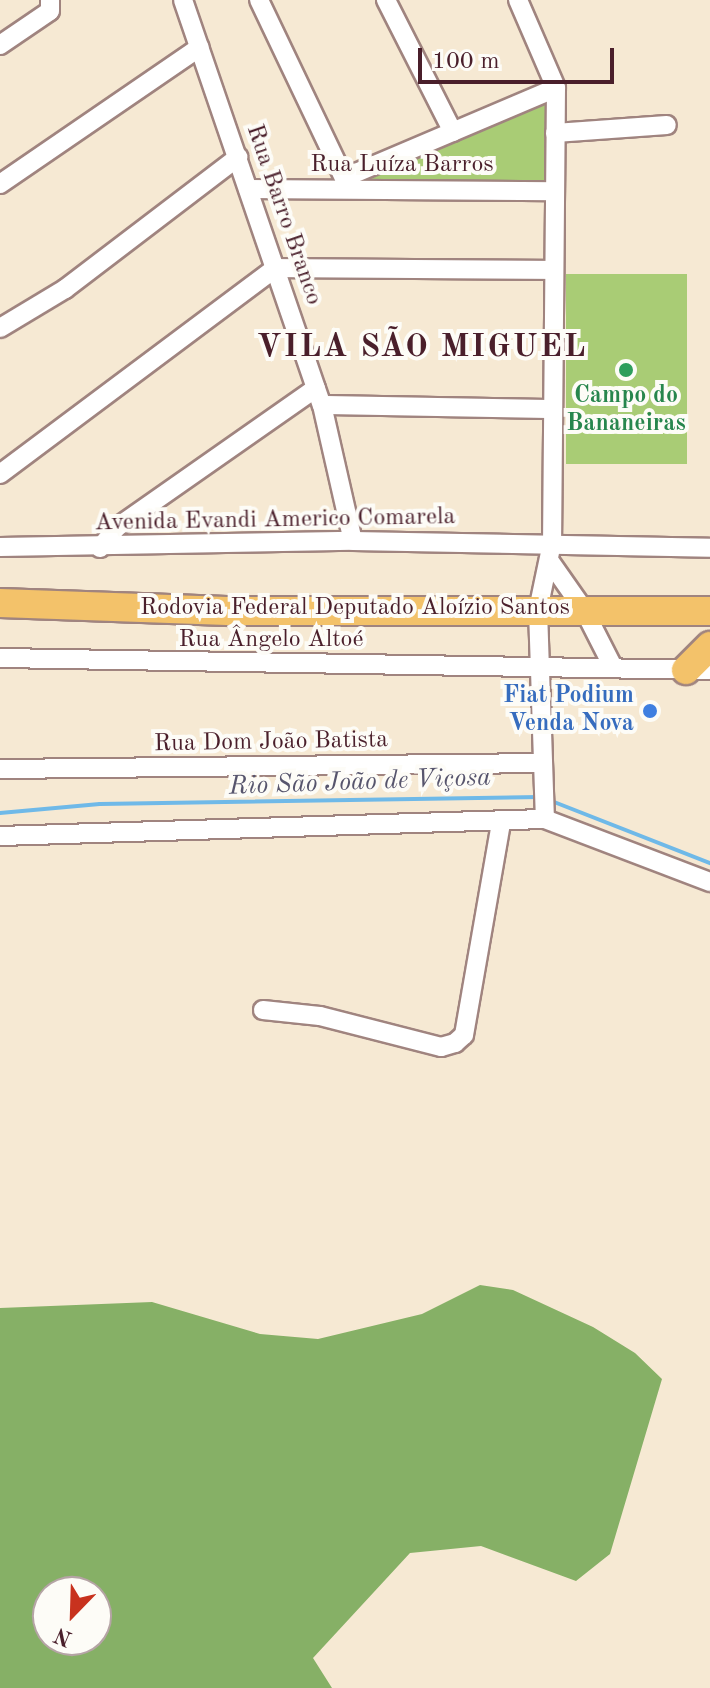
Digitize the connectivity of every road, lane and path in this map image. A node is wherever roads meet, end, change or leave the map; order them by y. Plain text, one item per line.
1 (50, 0) edge
2 (183, 0) edge
3 (259, 0) edge
4 (386, 0) edge
5 (518, 0) edge
6 (0, 45) edge
7 (200, 47) junction
8 (556, 88) junction
9 (667, 125) dead end
10 (453, 132) junction
11 (555, 133) junction
12 (238, 157) junction
13 (0, 184) edge
14 (347, 184) junction
15 (248, 189) junction
16 (555, 191) junction
17 (275, 268) junction
18 (554, 270) junction
19 (0, 328) edge
20 (319, 396) junction
21 (553, 409) junction
22 (0, 474) edge
23 (353, 541) junction
24 (552, 543) junction
25 (0, 547) edge
26 (100, 548) junction
27 (710, 548) edge
28 (551, 563) junction
29 (0, 603) edge
30 (538, 610) junction
31 (584, 610) junction
32 (710, 611) edge
33 (710, 646) edge
34 (0, 658) edge
35 (541, 665) junction
36 (702, 666) edge
37 (613, 667) junction
38 (543, 768) junction
39 (0, 769) edge
40 (545, 816) junction
41 (501, 822) junction
42 (0, 836) edge
43 (710, 882) edge
44 (263, 1010) dead end

1 - 6 street
2 - 7 street, Rua Barro Branco
3 - 14 street
4 - 10 street
5 - 8 street
7 - 12 street, Rua Barro Branco
7 - 13 street
8 - 10 street
8 - 11 street
9 - 11 street
10 - 14 street
11 - 16 street
12 - 15 street, Rua Barro Branco
12 - 19 street
14 - 15 street, Rua Luíza Barros
14 - 16 street, Rua Luíza Barros
15 - 17 street, Rua Barro Branco
16 - 18 street
17 - 18 street
17 - 20 street, Rua Barro Branco
17 - 22 street
18 - 21 street
20 - 21 street
20 - 23 street, Rua Barro Branco
20 - 26 street
21 - 24 street
23 - 24 street, Avenida Evandi Americo Comarela
23 - 26 street, Avenida Evandi Americo Comarela
24 - 27 street, Avenida Evandi Americo Comarela
24 - 28 street
25 - 26 street, Avenida Evandi Americo Comarela
28 - 30 street
28 - 31 street
29 - 30 highway, Rodovia Federal Deputado Aloízio Santos
30 - 31 highway, Rodovia Federal Deputado Aloízio Santos
30 - 35 street
31 - 32 highway, Rodovia Federal Deputado Aloízio Santos
31 - 37 street
33 - 36 highway
34 - 35 street, Rua Ângelo Altoé
35 - 37 street, Rua Ângelo Altoé
35 - 38 street
36 - 37 street, Rua Ângelo Altoé
38 - 39 street, Rua Dom João Batista
38 - 40 street
40 - 41 street
40 - 43 street
41 - 42 street
41 - 44 street

